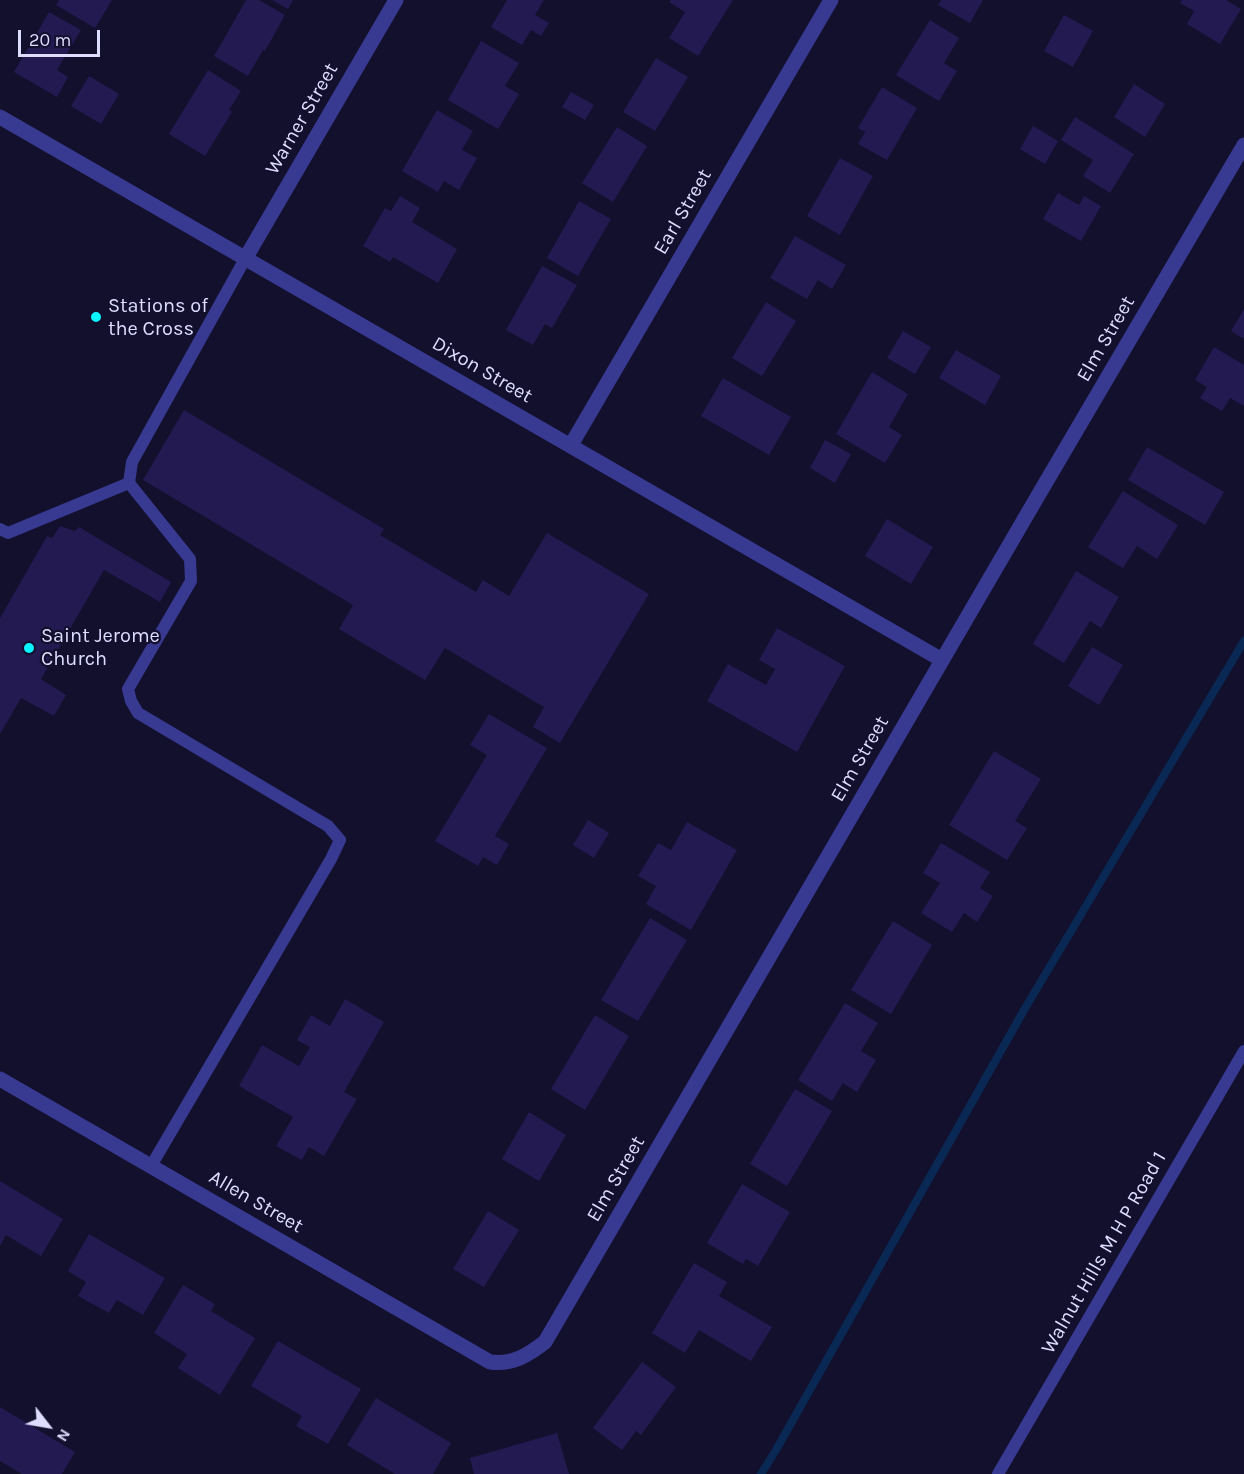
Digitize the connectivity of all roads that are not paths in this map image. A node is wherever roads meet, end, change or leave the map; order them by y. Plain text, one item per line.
1 (396, 0) edge
2 (831, 0) edge
3 (0, 117) edge
4 (1244, 145) edge
5 (245, 259) junction
6 (571, 445) junction
7 (129, 483) junction
8 (4, 531) edge
9 (942, 660) junction
10 (1244, 1051) edge
11 (0, 1078) edge
12 (151, 1166) junction
13 (490, 1362) joint
14 (998, 1474) edge

1 - 5 street, Warner Street
2 - 6 street, Earl Street
3 - 5 street, Dixon Street
4 - 9 street, Elm Street
5 - 6 street, Dixon Street
5 - 7 lane
6 - 9 street, Dixon Street
7 - 8 lane
7 - 12 lane
9 - 13 street, Elm Street
10 - 14 lane, Walnut Hills M H P Road 1
11 - 12 street, Allen Street
12 - 13 street, Allen Street

